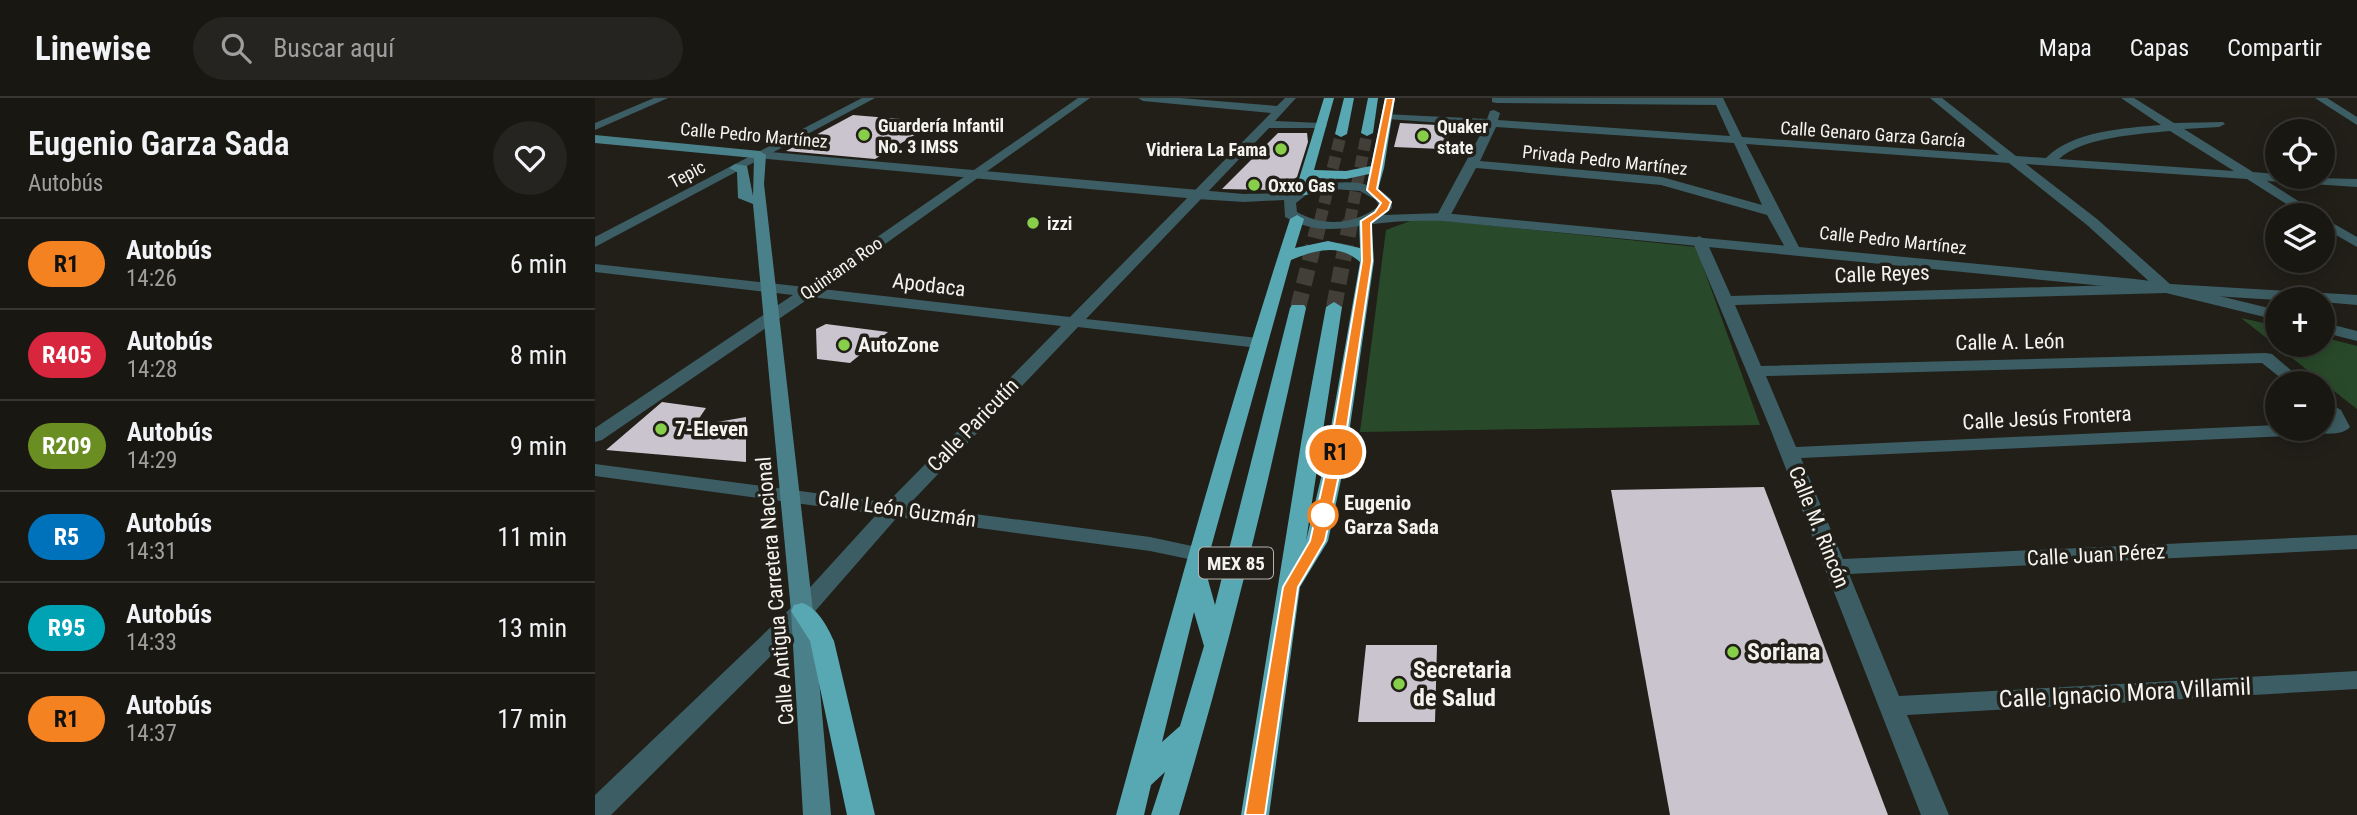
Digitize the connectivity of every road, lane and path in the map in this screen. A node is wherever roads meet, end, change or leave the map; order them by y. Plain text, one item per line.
1 (663, 98) edge
2 (870, 98) edge
3 (1085, 98) edge
4 (1143, 98) edge
5 (1291, 98) edge
6 (1329, 98) edge
7 (1349, 98) edge
8 (1373, 98) edge
9 (1390, 98) edge
10 (1935, 98) edge
11 (2126, 98) edge
12 (2320, 98) edge
13 (1496, 99) edge
14 (1719, 100) edge
15 (1279, 110) junction
16 (1387, 116) junction
17 (2357, 122) edge
18 (1265, 124) junction
19 (1492, 124) junction
20 (2219, 124) dead end
21 (1321, 126) junction
22 (2172, 126) junction
23 (595, 127) edge
24 (1367, 133) tunnel mouth
25 (1341, 134) tunnel mouth
26 (595, 139) edge
27 (1739, 142) junction
28 (760, 155) junction
29 (2017, 161) junction
30 (2048, 163) junction
31 (1473, 164) junction
32 (735, 168) junction
33 (1378, 168) junction
34 (1308, 173) junction
35 (974, 175) junction
36 (2252, 176) junction
37 (2357, 183) edge
38 (1375, 192) junction
39 (1300, 193) junction
40 (1197, 195) junction
41 (1244, 198) junction
42 (760, 202) junction
43 (2294, 203) edge
44 (1772, 212) junction
45 (1293, 214) junction
46 (1426, 216) junction
47 (1443, 217) junction
48 (1366, 221) junction
49 (2335, 229) edge
50 (1699, 240) junction
51 (595, 243) edge
52 (2357, 243) edge
53 (1793, 250) junction
54 (1286, 257) junction
55 (1367, 261) junction
56 (595, 268) edge
57 (770, 288) junction
58 (2166, 288) junction
59 (806, 292) junction
60 (2357, 300) edge
61 (1725, 301) junction
62 (1334, 307) tunnel mouth
63 (1298, 308) tunnel mouth
64 (2265, 312) edge
65 (772, 317) junction
66 (1071, 323) junction
67 (2335, 330) edge
68 (2357, 336) edge
69 (1258, 343) junction
70 (1755, 370) junction
71 (2282, 371) edge
72 (2335, 414) edge
73 (2335, 427) edge
74 (2265, 431) edge
75 (595, 436) edge
76 (1789, 453) junction
77 (595, 470) edge
78 (789, 494) junction
79 (893, 509) junction
80 (2357, 542) edge
81 (1196, 562) junction
82 (1836, 567) junction
83 (1290, 587) junction
84 (801, 611) junction
85 (1215, 646) junction
86 (2357, 680) edge
87 (1892, 706) junction
88 (1192, 730) junction
89 (1140, 779) junction
90 (595, 813) edge
91 (817, 815) edge
92 (861, 815) edge
93 (1130, 815) edge
94 (1165, 815) edge
95 (1255, 815) edge
96 (1935, 815) edge

1 - 23 street
2 - 28 street, Tepic
3 - 35 street, Quintana Roo
4 - 15 street
5 - 15 street, Calle Paricutín
6 - 21 highway
7 - 25 highway
8 - 24 highway
9 - 16 highway
10 - 29 street
11 - 22 street
12 - 17 street
13 - 14 street
13 - 19 street
14 - 27 street
15 - 18 street, Calle Paricutín
16 - 19 street, Calle Genaro Garza García
16 - 33 highway
18 - 21 street
18 - 40 street, Calle Paricutín
19 - 27 street, Calle Genaro Garza García
19 - 31 street
20 - 22 street
21 - 34 highway
22 - 30 street
22 - 36 street
26 - 28 main road, Calle Pedro Martínez
27 - 29 street, Calle Genaro Garza García
27 - 44 street
28 - 32 street, Tepic
28 - 35 street, Calle Pedro Martínez
28 - 42 main road, Calle Antigua Carretera Nacional
29 - 30 street, Calle Genaro Garza García
29 - 58 street
30 - 36 street, Calle Genaro Garza García
31 - 44 street, Privada Pedro Martínez
31 - 47 street
32 - 42 main road
32 - 51 street, Tepic
33 - 34 highway
33 - 38 highway
34 - 39 highway
35 - 40 street, Calle Pedro Martínez
35 - 59 street, Quintana Roo
36 - 37 street, Calle Genaro Garza García
36 - 43 street
38 - 39 street, Calle Pedro Martínez
38 - 46 street, Calle Pedro Martínez
38 - 48 street
39 - 41 street, Calle Pedro Martínez
39 - 45 street
40 - 41 street, Calle Pedro Martínez
40 - 66 street, Calle Paricutín
41 - 45 street, Calle Pedro Martínez
42 - 57 main road, Calle Antigua Carretera Nacional
44 - 53 street
45 - 48 street, Calle Pedro Martínez
45 - 54 highway
46 - 47 street, Calle Pedro Martínez
46 - 48 street, Calle Pedro Martínez
47 - 50 street, Calle Pedro Martínez
48 - 55 highway
49 - 52 street
50 - 53 street, Calle Pedro Martínez
50 - 61 street, Calle M. Rincón
53 - 58 street, Calle Pedro Martínez
54 - 55 highway
54 - 69 highway
55 - 83 highway
56 - 57 street, Apodaca
57 - 59 street, Apodaca
57 - 65 main road, Calle Antigua Carretera Nacional
58 - 60 street, Calle Pedro Martínez
58 - 61 street, Calle Reyes
58 - 64 street
59 - 65 street, Quintana Roo
59 - 66 street, Apodaca
61 - 70 street, Calle M. Rincón
62 - 83 highway, MEX 85
63 - 85 highway, MEX 85
65 - 75 street, Quintana Roo
65 - 78 main road, Calle Antigua Carretera Nacional
66 - 69 street, Apodaca
66 - 79 street, Calle Paricutín
67 - 68 street
69 - 81 highway
70 - 71 street, Calle A. León
70 - 76 street, Calle M. Rincón
72 - 73 street
74 - 76 street, Calle Jesús Frontera
76 - 82 street, Calle M. Rincón
77 - 78 street, Calle León Guzmán
78 - 79 street, Calle León Guzmán
78 - 84 main road, Calle Antigua Carretera Nacional
79 - 81 street, Calle León Guzmán
79 - 84 street, Calle Paricutín
80 - 82 street, Calle Juan Pérez
81 - 85 highway
81 - 89 highway
82 - 87 street, Calle M. Rincón
83 - 95 highway, MEX 85
84 - 90 street, Calle Paricutín
84 - 91 main road, Calle Antigua Carretera Nacional
84 - 92 highway
85 - 88 highway, MEX 85
86 - 87 street, Calle Ignacio Mora Villamil
87 - 96 street, Calle M. Rincón
88 - 89 highway
88 - 94 highway, MEX 85
89 - 93 highway

